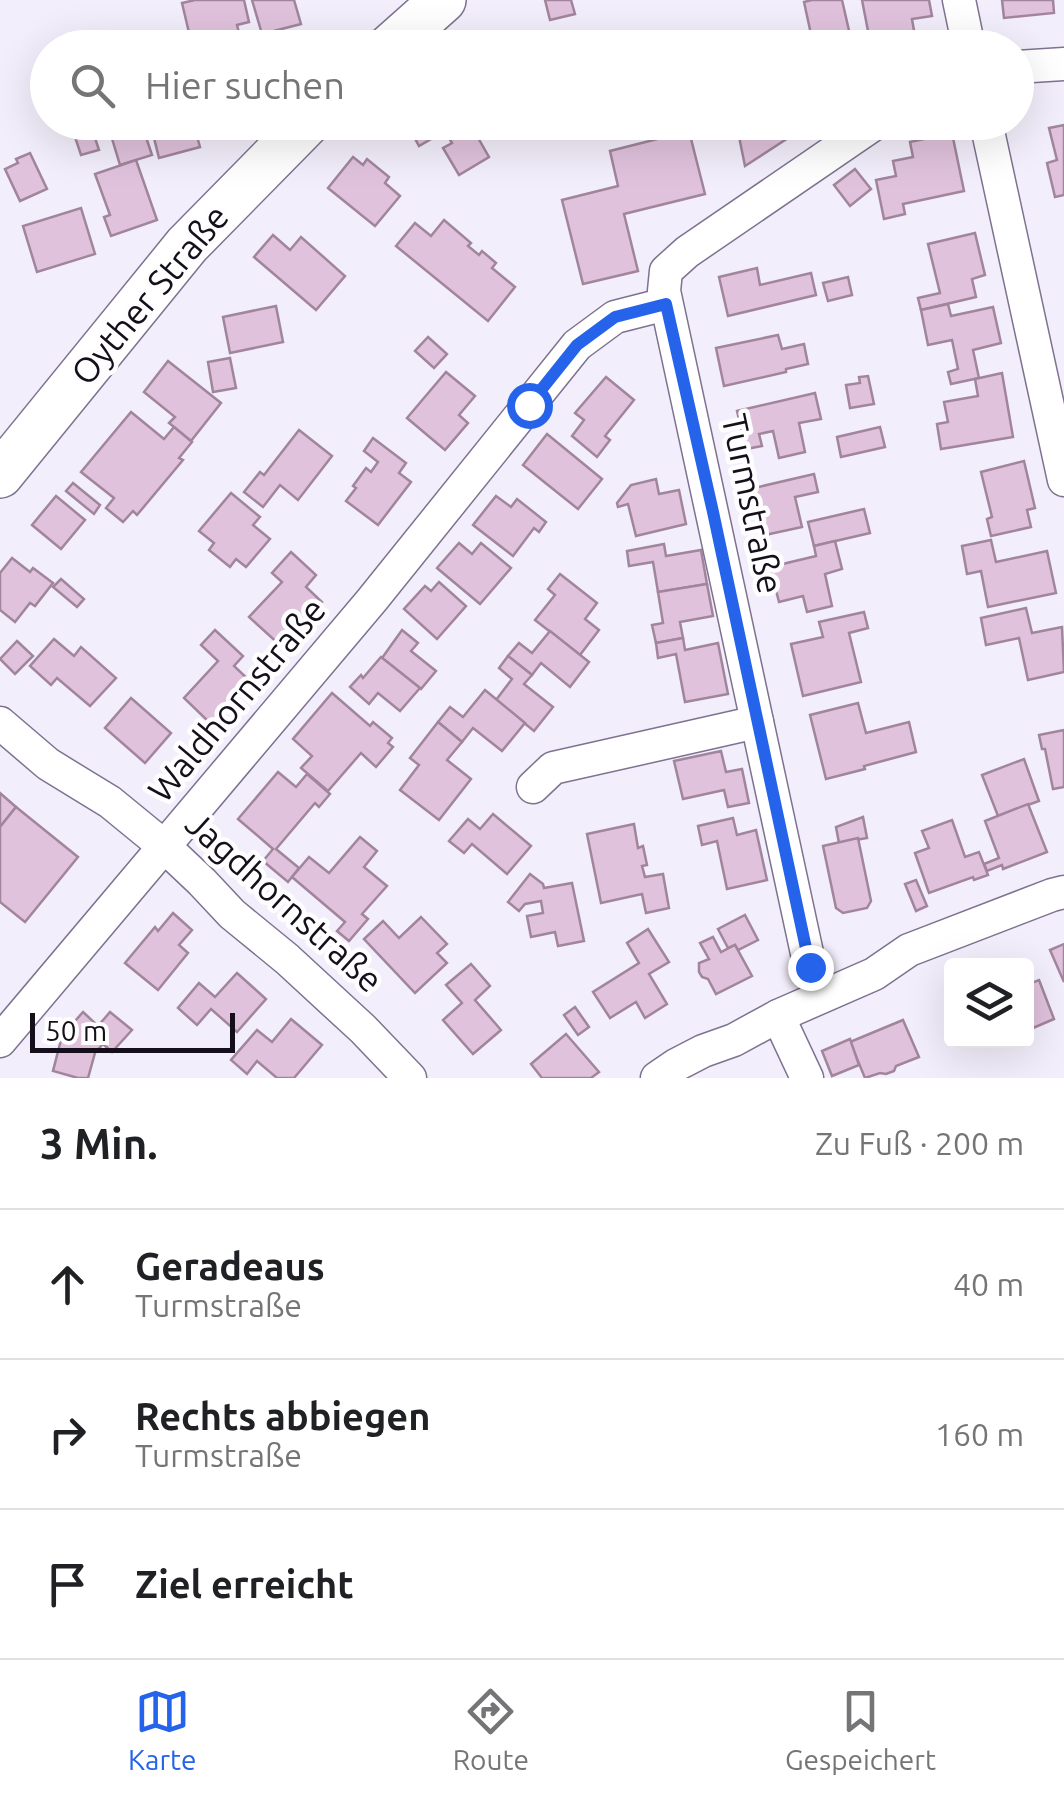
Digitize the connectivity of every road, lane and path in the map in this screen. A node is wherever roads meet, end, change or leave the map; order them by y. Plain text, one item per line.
1 (443, 0) edge
2 (958, 0) edge
3 (409, 30) edge
4 (965, 30) edge
5 (1064, 64) edge
6 (1034, 66) edge
7 (290, 140) edge
8 (850, 140) edge
9 (990, 140) edge
10 (666, 304) junction
11 (1057, 417) edge
12 (0, 475) edge
13 (1064, 480) edge
14 (757, 722) junction
15 (0, 723) edge
16 (532, 786) dead end
17 (165, 847) junction
18 (1064, 892) edge
19 (822, 996) junction
20 (778, 1016) junction
21 (0, 1041) edge
22 (410, 1078) edge
23 (657, 1078) edge
24 (807, 1078) edge

1 - 3 main road
2 - 4 street
5 - 6 street
7 - 12 main road, Oyther Straße
8 - 10 street, Turmstraße
9 - 11 street
10 - 14 street, Turmstraße
10 - 17 street, Waldhornstraße
11 - 13 street
14 - 16 street
14 - 19 street, Turmstraße
15 - 17 street, Jagdhornstraße
17 - 21 street, Waldhornstraße
17 - 22 street, Jagdhornstraße
18 - 19 street
19 - 20 street
20 - 23 street
20 - 24 street

